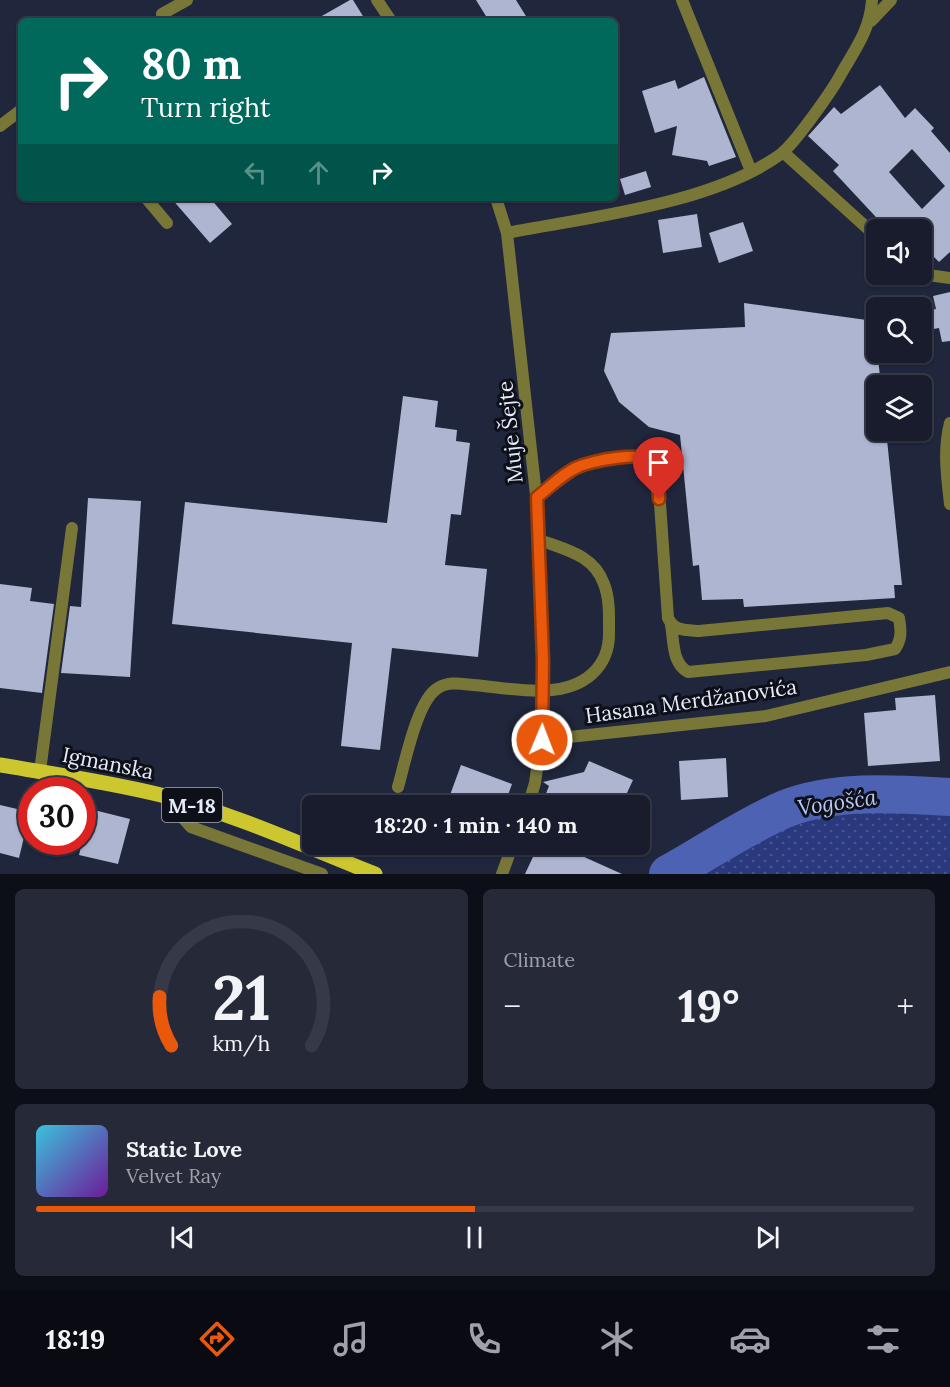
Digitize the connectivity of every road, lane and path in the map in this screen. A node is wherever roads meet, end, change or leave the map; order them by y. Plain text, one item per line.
1 (188, 0) edge
2 (377, 0) edge
3 (682, 0) edge
4 (872, 0) edge
5 (891, 0) edge
6 (162, 14) dead end
7 (389, 18) edge
8 (871, 21) junction
9 (18, 112) edge
10 (0, 126) edge
11 (783, 152) junction
12 (751, 171) junction
13 (148, 201) edge
14 (497, 201) edge
15 (167, 224) dead end
16 (866, 227) edge
17 (507, 233) junction
18 (932, 276) edge
19 (950, 279) edge
20 (950, 423) edge
21 (537, 497) junction
22 (950, 504) edge
23 (72, 528) dead end
24 (540, 540) junction
25 (671, 625) junction
26 (950, 672) edge
27 (542, 690) junction
28 (542, 740) junction
29 (0, 765) edge
30 (40, 771) junction
31 (398, 787) dead end
32 (531, 795) edge
33 (163, 796) junction
34 (509, 855) edge
35 (322, 874) edge
36 (375, 874) edge
37 (502, 874) edge

1 - 6 street
2 - 7 street
3 - 12 street
4 - 8 street
5 - 8 street
8 - 11 street
9 - 10 street
11 - 12 street
11 - 16 street
12 - 17 street
13 - 15 street
14 - 17 street, Muje Šejte
17 - 21 street, Muje Šejte
18 - 19 street
20 - 22 street
21 - 24 street, Muje Šejte
21 - 25 street
23 - 30 street
24 - 27 street, Muje Šejte
24 - 27 street
25 - 25 street
26 - 28 street, Hasana Merdžanovića
27 - 28 street, Muje Šejte
27 - 31 street
28 - 32 street, Muje Šejte
29 - 30 main road, Igmanska / M-18
30 - 33 main road, Igmanska / M-18
33 - 35 street
33 - 36 main road, Igmanska / M-18
34 - 37 street

